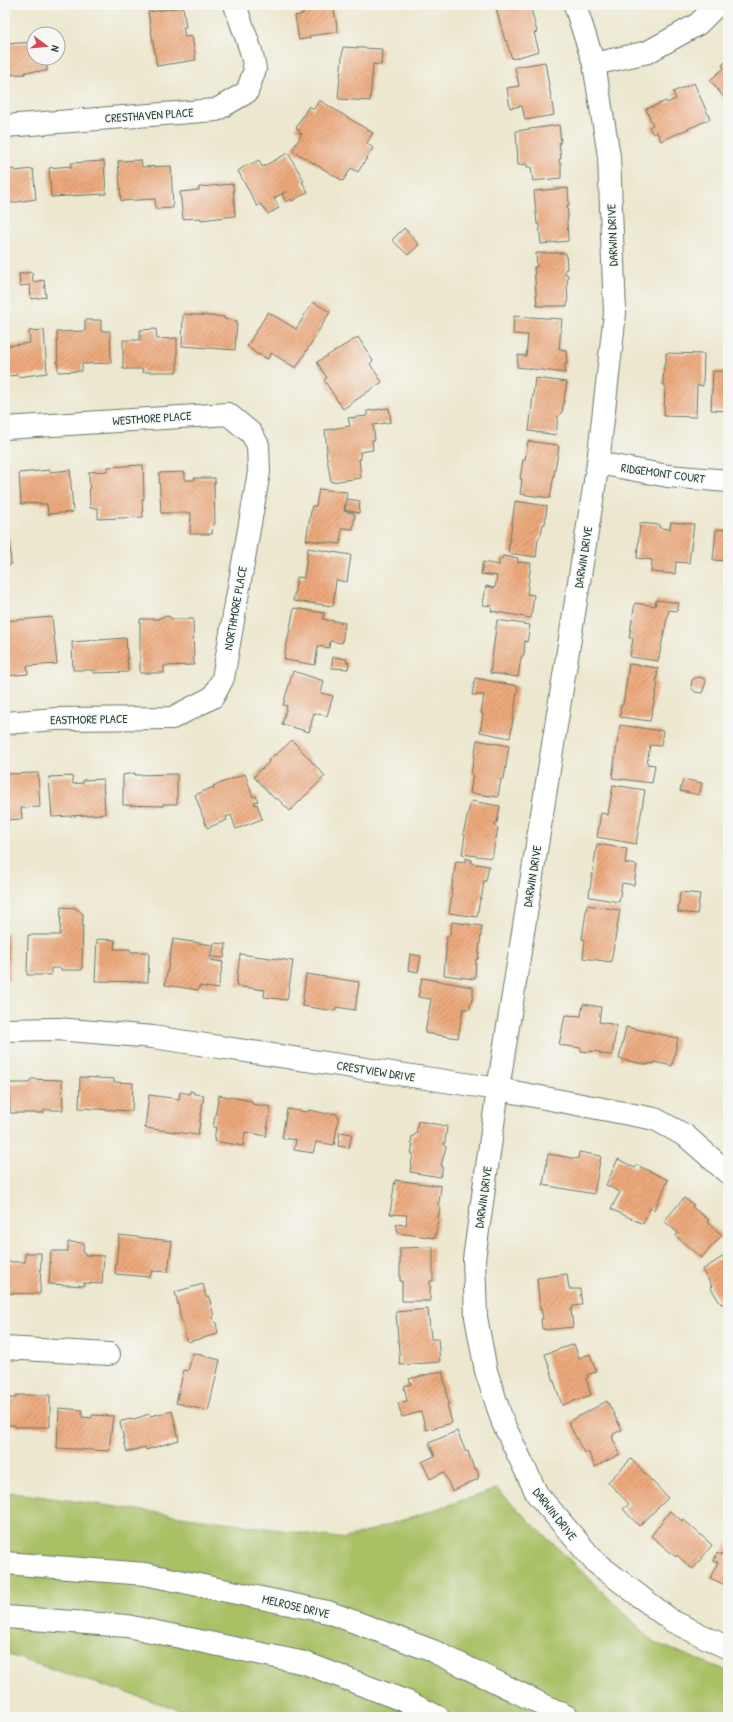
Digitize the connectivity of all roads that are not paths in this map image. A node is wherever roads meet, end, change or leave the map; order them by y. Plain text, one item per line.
1 (235, 5) edge
2 (575, 5) edge
3 (717, 5) edge
4 (594, 64) junction
5 (5, 126) edge
6 (5, 428) edge
7 (598, 463) junction
8 (259, 472) joint
9 (728, 481) edge
10 (172, 718) joint
11 (5, 723) edge
12 (5, 1030) edge
13 (498, 1089) junction
14 (728, 1173) edge
15 (5, 1348) edge
16 (108, 1354) dead end
17 (5, 1563) edge
18 (5, 1617) edge
19 (728, 1648) edge
20 (438, 1717) edge
21 (568, 1717) edge

1 - 5 street, CRESTHAVEN PLACE
2 - 4 street, DARWIN DRIVE
3 - 4 street
4 - 7 street, DARWIN DRIVE
6 - 8 street, WESTMORE PLACE
7 - 9 street, RIDGEMONT COURT
7 - 13 street, DARWIN DRIVE
8 - 10 street, NORTHMORE PLACE
10 - 11 street, EASTMORE PLACE
12 - 13 street, CRESTVIEW DRIVE
13 - 14 street, CRESTVIEW DRIVE
13 - 19 street, DARWIN DRIVE
15 - 16 street
17 - 21 street, MELROSE DRIVE
18 - 20 street

